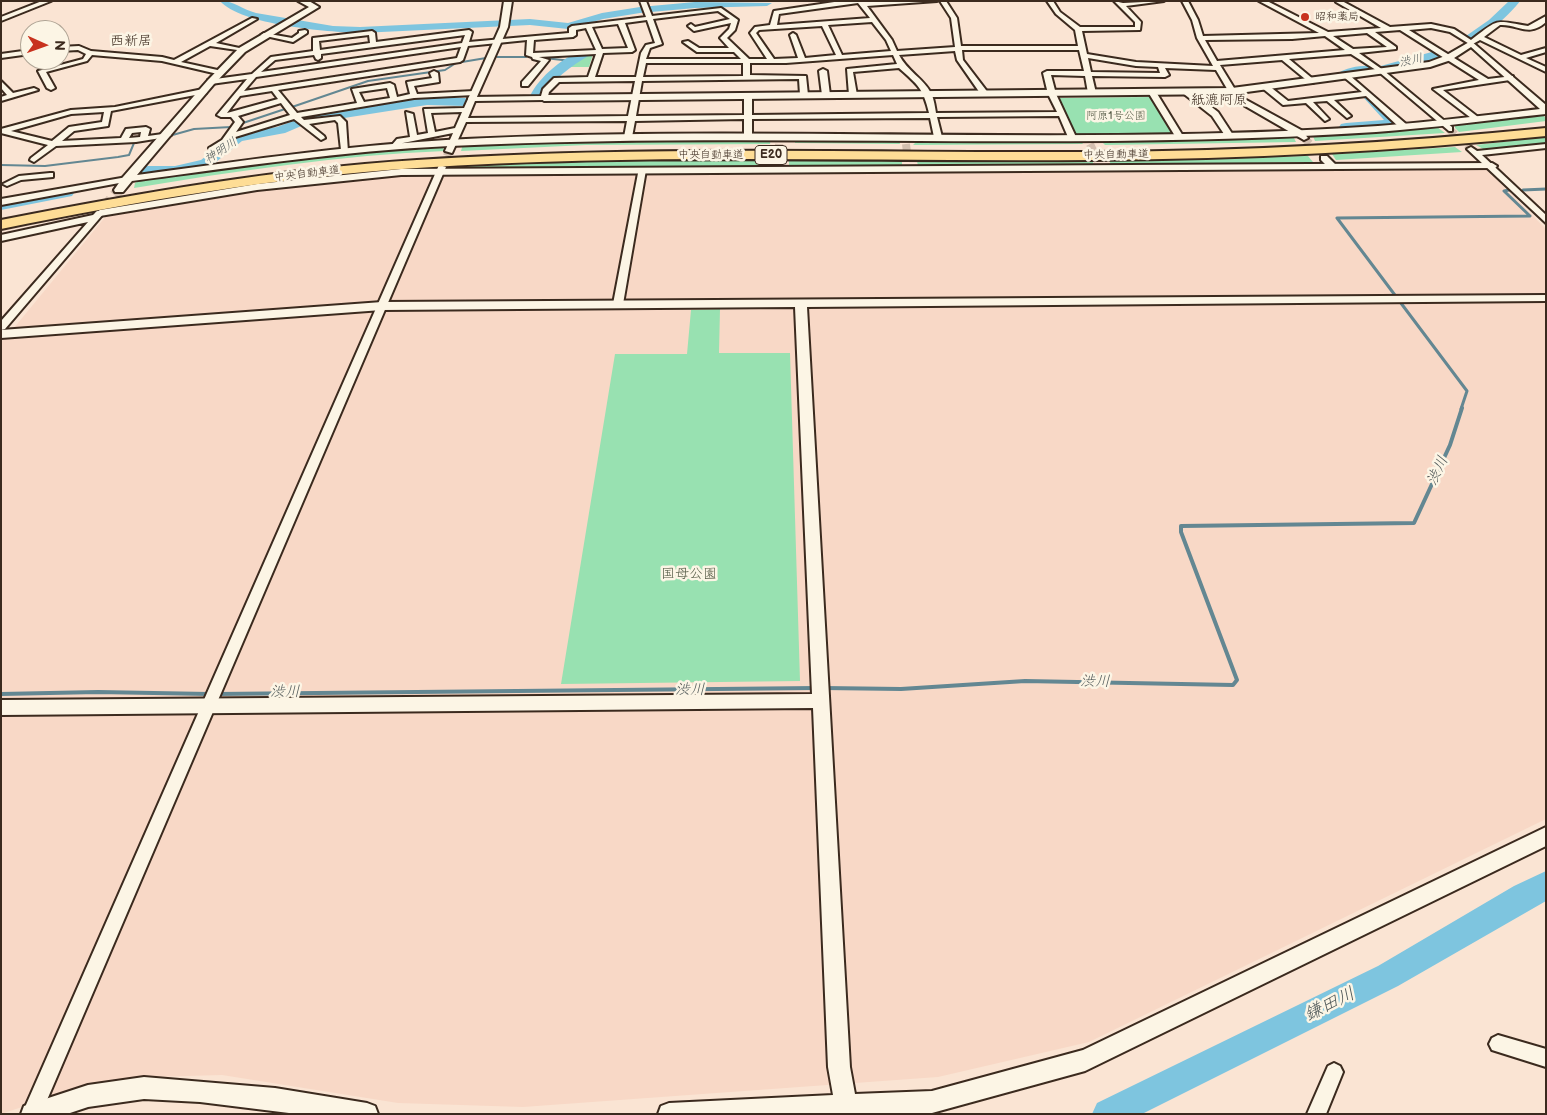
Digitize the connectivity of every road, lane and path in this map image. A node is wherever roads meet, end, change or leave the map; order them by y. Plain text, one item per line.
1 (48, 1) edge
2 (302, 1) edge
3 (508, 1) edge
4 (934, 1) edge
5 (943, 1) edge
6 (1050, 1) edge
7 (1161, 1) edge
8 (1185, 1) edge
9 (1262, 1) edge
10 (860, 2) edge
11 (1339, 2) edge
12 (1119, 3) edge
13 (644, 7) edge
14 (732, 17) junction
15 (650, 18) junction
16 (1546, 18) edge
17 (1, 19) edge
18 (254, 19) dead end
19 (874, 20) junction
20 (621, 22) junction
21 (824, 23) junction
22 (588, 26) junction
23 (691, 26) dead end
24 (773, 27) junction
25 (1401, 28) junction
26 (1078, 29) junction
27 (1388, 29) junction
28 (1367, 30) junction
29 (301, 32) dead end
30 (1326, 34) junction
31 (264, 35) junction
32 (793, 35) dead end
33 (560, 36) junction
34 (1479, 37) junction
35 (531, 38) junction
36 (1200, 38) junction
37 (498, 40) junction
38 (197, 41) dead end
39 (391, 41) junction
40 (686, 42) dead end
41 (373, 43) junction
42 (1471, 43) junction
43 (210, 44) junction
44 (465, 44) junction
45 (70, 49) edge
46 (958, 49) junction
47 (242, 50) junction
48 (735, 50) junction
49 (1546, 50) edge
50 (316, 51) junction
51 (600, 52) junction
52 (895, 52) junction
53 (1082, 52) junction
54 (20, 53) edge
55 (90, 53) junction
56 (1355, 53) junction
57 (394, 54) junction
58 (558, 54) junction
59 (529, 55) junction
60 (1, 56) edge
61 (840, 57) junction
62 (1521, 57) junction
63 (1284, 58) junction
64 (1449, 58) junction
65 (802, 59) junction
66 (746, 60) junction
67 (771, 60) junction
68 (642, 61) junction
69 (175, 62) junction
70 (319, 64) junction
71 (1218, 65) junction
72 (901, 66) junction
73 (1161, 66) junction
74 (397, 69) junction
75 (1546, 70) edge
76 (1381, 71) junction
77 (823, 72) dead end
78 (219, 73) junction
79 (252, 75) junction
80 (1086, 75) junction
81 (1348, 76) junction
82 (639, 78) junction
83 (747, 78) junction
84 (1510, 78) junction
85 (591, 79) junction
86 (436, 80) dead end
87 (323, 81) junction
88 (1310, 81) junction
89 (1, 82) edge
90 (211, 82) junction
91 (1487, 82) junction
92 (525, 84) dead end
93 (1265, 87) junction
94 (51, 88) dead end
95 (274, 89) junction
96 (34, 90) dead end
97 (203, 91) junction
98 (1232, 91) junction
99 (1152, 92) junction
100 (1187, 92) junction
101 (1092, 93) junction
102 (237, 94) junction
103 (928, 94) junction
104 (985, 94) junction
105 (1052, 94) junction
106 (1368, 94) junction
107 (804, 95) junction
108 (826, 95) junction
109 (853, 95) junction
110 (11, 96) junction
111 (414, 96) junction
112 (473, 96) junction
113 (748, 96) junction
114 (636, 97) junction
115 (1, 98) edge
116 (544, 98) junction
117 (1329, 98) junction
118 (283, 100) junction
119 (394, 100) junction
120 (1308, 101) junction
121 (361, 105) junction
122 (108, 110) junction
123 (466, 110) junction
124 (1545, 111) edge
125 (409, 114) dead end
126 (1060, 114) junction
127 (233, 115) junction
128 (932, 115) junction
129 (295, 116) junction
130 (1347, 116) dead end
131 (748, 117) junction
132 (632, 118) junction
133 (1475, 119) junction
134 (462, 120) junction
135 (1325, 120) dead end
136 (304, 123) junction
137 (1403, 126) junction
138 (1446, 126) junction
139 (1546, 126) edge
140 (458, 130) junction
141 (2, 131) edge
142 (1546, 132) edge
143 (167, 134) junction
144 (432, 135) junction
145 (1229, 135) junction
146 (1301, 135) junction
147 (230, 136) junction
148 (1179, 136) junction
149 (628, 137) junction
150 (748, 137) junction
151 (938, 137) junction
152 (1072, 137) junction
153 (321, 138) dead end
154 (414, 138) junction
155 (55, 144) junction
156 (395, 146) junction
157 (1546, 146) edge
158 (451, 147) junction
159 (213, 148) dead end
160 (345, 150) junction
161 (1324, 158) tunnel mouth
162 (34, 160) dead end
163 (1492, 166) junction
164 (1333, 167) junction
165 (441, 169) junction
166 (642, 170) junction
167 (50, 175) dead end
168 (127, 179) junction
169 (4, 182) edge
170 (119, 190) tunnel mouth
171 (13, 200) junction
172 (1, 202) edge
173 (101, 213) junction
174 (1, 217) edge
175 (1546, 220) edge
176 (1, 225) edge
177 (1, 238) edge
178 (1546, 298) edge
179 (801, 303) junction
180 (618, 304) junction
181 (382, 306) junction
182 (1, 327) edge
183 (1, 334) edge
184 (820, 692) junction
185 (208, 704) junction
186 (1, 708) edge
187 (1546, 836) edge
188 (1498, 1044) dead end
189 (1546, 1058) edge
190 (1334, 1072) dead end
191 (846, 1109) edge
192 (31, 1114) edge
193 (367, 1114) edge
194 (669, 1114) edge
195 (1316, 1114) edge

1 - 17 street
2 - 31 street
3 - 37 street
4 - 10 street
5 - 46 street
6 - 26 street
7 - 12 street
8 - 36 street
9 - 30 street
10 - 19 street
10 - 24 street
11 - 27 street
12 - 26 street
13 - 15 street
14 - 15 street
14 - 23 street
14 - 48 street
15 - 20 street
15 - 68 street
16 - 34 street
18 - 43 street
19 - 21 street
19 - 52 street
20 - 22 street
20 - 51 street
21 - 24 street
21 - 61 street
22 - 33 street
22 - 51 street
24 - 67 street
25 - 27 street
25 - 42 street
25 - 64 street
26 - 53 street
27 - 28 street
28 - 30 street
28 - 56 street
29 - 31 street
30 - 36 street
30 - 56 street
31 - 47 street
32 - 65 street
33 - 35 street
33 - 58 street
34 - 42 street
34 - 62 street
35 - 37 street
35 - 59 street
36 - 71 street
37 - 44 street
37 - 112 street
38 - 43 street
39 - 41 street
39 - 44 street
39 - 57 street
40 - 48 street
41 - 50 street
41 - 50 street
42 - 64 street
42 - 84 street
43 - 47 street
43 - 69 street
44 - 57 street
44 - 74 street
45 - 55 street
46 - 52 street
46 - 53 street
46 - 104 street
47 - 78 street
48 - 66 street
49 - 62 street
50 - 70 street
50 - 79 street
51 - 58 street
51 - 85 street
52 - 61 street
52 - 72 street
53 - 73 street
53 - 80 street
54 - 60 street
55 - 69 street
55 - 94 street
56 - 63 street
56 - 76 street
57 - 70 street
57 - 74 street
58 - 59 street
59 - 92 street
61 - 65 street
62 - 75 street
63 - 71 street
63 - 88 street
64 - 76 street
64 - 91 street
65 - 67 street
66 - 67 street
66 - 68 street
66 - 83 street
68 - 82 street
69 - 78 street
70 - 79 street
70 - 87 street
71 - 73 street
71 - 98 street
72 - 103 street
72 - 109 street
73 - 80 street
74 - 87 street
76 - 81 street
76 - 138 street
77 - 108 street
78 - 90 street
79 - 90 street
79 - 102 street
80 - 101 street
80 - 105 street
81 - 88 street
81 - 106 street
82 - 83 street
82 - 85 street
82 - 114 street
83 - 107 street
84 - 91 street
84 - 124 street
85 - 116 street
86 - 111 street
87 - 95 street
88 - 93 street
89 - 110 street
90 - 97 street
91 - 133 street
93 - 98 street
93 - 120 street
95 - 102 street
95 - 118 street
96 - 110 street
97 - 122 street
97 - 143 street
98 - 100 street
98 - 146 street
99 - 100 street
99 - 101 street
99 - 148 street
100 - 145 street
101 - 105 street
102 - 127 street
103 - 104 street
103 - 109 street
103 - 128 street
104 - 105 street
105 - 126 street
106 - 117 street
106 - 137 street
107 - 108 street
107 - 113 street
108 - 109 street
110 - 115 street
111 - 112 street
111 - 119 street
112 - 116 street
112 - 123 street
113 - 114 street
113 - 131 street
114 - 116 street
114 - 132 street
117 - 120 street
117 - 130 street
118 - 127 street
118 - 129 street
119 - 121 street
119 - 121 street
120 - 135 street
121 - 129 street
122 - 141 street
122 - 155 street
123 - 134 street
123 - 144 street
124 - 133 street
125 - 154 street
126 - 128 street
126 - 152 street
127 - 147 street
128 - 131 street
128 - 151 street
129 - 136 street
129 - 147 street
131 - 132 street
131 - 150 street
132 - 134 street
132 - 149 street
133 - 138 street
134 - 140 street
136 - 153 street
136 - 160 street
137 - 138 street
137 - 146 street
139 - 174 highway, 中央自動車道 / E20
140 - 144 street
140 - 158 street
141 - 155 street
142 - 176 highway, 中央自動車道 / E20
143 - 155 street
143 - 168 street
144 - 154 street
145 - 146 street
145 - 148 street
147 - 159 street
148 - 152 street
149 - 150 street
149 - 158 street
150 - 151 street
151 - 152 street
154 - 156 street
155 - 162 street
156 - 158 street
156 - 160 street
157 - 163 street
160 - 168 street
161 - 164 street
163 - 164 street
163 - 175 street
164 - 166 street
165 - 166 street
165 - 173 street
165 - 181 street
166 - 180 street
167 - 169 street
168 - 170 street
168 - 171 street
169 - 171 street
171 - 172 street
173 - 177 street
173 - 182 street
178 - 179 street
179 - 180 street
179 - 184 street
180 - 181 street
181 - 183 street
181 - 185 street
184 - 185 street
184 - 191 street
185 - 186 street
185 - 192 street
187 - 191 street
188 - 189 street
190 - 195 street
191 - 194 street
192 - 193 street

